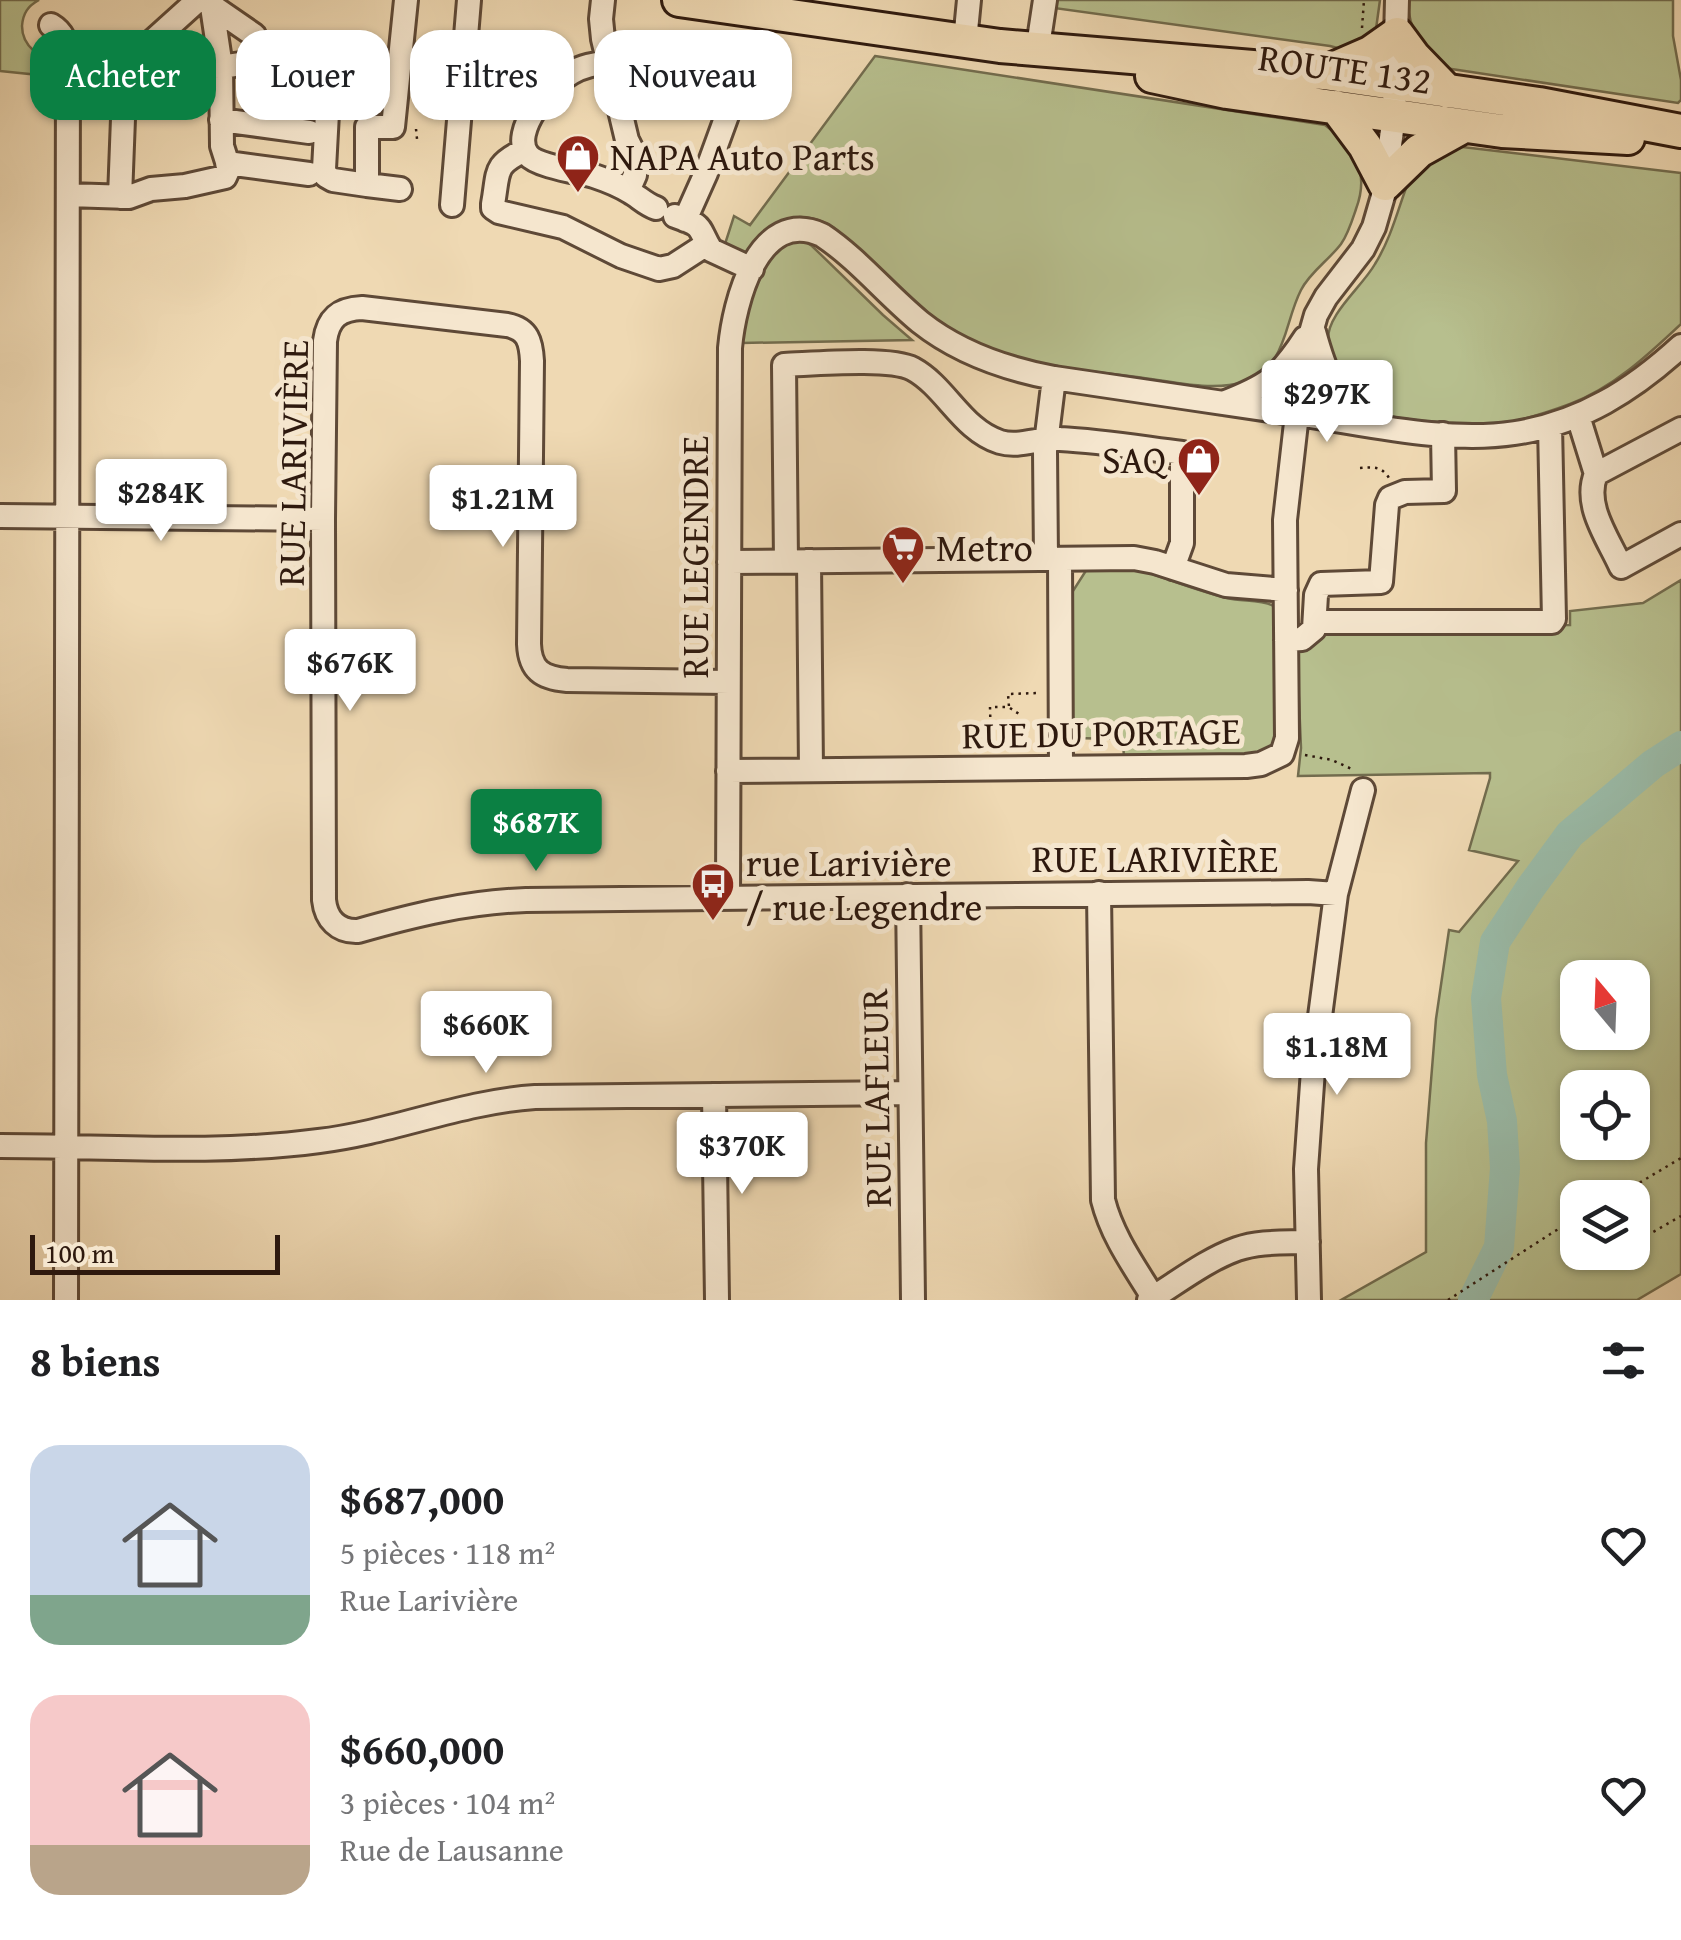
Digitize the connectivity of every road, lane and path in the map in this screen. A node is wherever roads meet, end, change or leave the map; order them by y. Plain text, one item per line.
1 (406, 0) edge
2 (468, 0) edge
3 (603, 0) edge
4 (683, 0) edge
5 (969, 0) edge
6 (1045, 0) edge
7 (1364, 0) edge
8 (1398, 0) edge
9 (207, 2) edge
10 (828, 11) edge
11 (51, 26) dead end
12 (171, 30) edge
13 (602, 30) edge
14 (1398, 34) junction
15 (1361, 36) dead end
16 (965, 41) junction
17 (1037, 51) junction
18 (594, 66) edge
19 (216, 67) edge
20 (221, 67) junction
21 (1324, 73) junction
22 (1446, 91) junction
23 (1395, 100) junction
24 (1336, 107) junction
25 (123, 120) edge
26 (221, 120) junction
27 (327, 120) edge
28 (622, 120) edge
29 (725, 120) edge
30 (1464, 126) junction
31 (1681, 131) edge
32 (310, 132) dead end
33 (1681, 141) edge
34 (228, 163) junction
35 (533, 164) junction
36 (309, 174) dead end
37 (1386, 184) junction
38 (367, 185) junction
39 (400, 189) dead end
40 (628, 191) junction
41 (68, 195) junction
42 (120, 197) junction
43 (452, 206) dead end
44 (672, 214) junction
45 (707, 244) junction
46 (752, 269) junction
47 (1312, 327) junction
48 (1681, 346) edge
49 (1054, 378) junction
50 (1223, 403) junction
51 (1297, 414) junction
52 (1578, 416) junction
53 (1364, 424) junction
54 (1550, 426) junction
55 (1681, 429) edge
56 (1444, 434) junction
57 (1046, 440) junction
58 (1596, 474) junction
59 (0, 516) edge
60 (68, 516) junction
61 (323, 519) junction
62 (1681, 534) edge
63 (1053, 559) junction
64 (797, 561) junction
65 (729, 562) junction
66 (1173, 568) junction
67 (1286, 590) junction
68 (1316, 622) junction
69 (1286, 640) junction
70 (728, 682) junction
71 (1052, 693) dead end
72 (1009, 707) junction
73 (1022, 716) dead end
74 (991, 736) dead end
75 (1298, 754) dead end
76 (1061, 768) junction
77 (811, 770) junction
78 (728, 771) junction
79 (1362, 790) joint
80 (1098, 893) junction
81 (1336, 894) junction
82 (908, 895) junction
83 (728, 897) junction
84 (910, 1093) junction
85 (714, 1095) junction
86 (0, 1146) edge
87 (66, 1146) junction
88 (1681, 1158) edge
89 (1644, 1180) edge
90 (1681, 1216) edge
91 (1560, 1229) edge
92 (1650, 1234) edge
93 (1308, 1242) junction
94 (1151, 1299) edge
95 (66, 1300) edge
96 (717, 1300) edge
97 (913, 1300) edge
98 (1309, 1300) edge
99 (1448, 1300) edge

1 - 38 street
2 - 43 street
3 - 13 street
4 - 10 highway, ROUTE 132
5 - 16 street
6 - 17 street
7 - 15 path
8 - 14 street, RUE DU PORTAGE
9 - 12 street
9 - 20 street
9 - 20 street
10 - 16 highway, ROUTE 132
11 - 41 street
14 - 21 highway
14 - 22 highway
14 - 23 street, RUE DU PORTAGE
16 - 17 highway, ROUTE 132
17 - 21 highway, ROUTE 132
17 - 24 highway, ROUTE 132
18 - 35 street
19 - 20 street
20 - 26 street
21 - 23 highway, ROUTE 132
22 - 23 highway, ROUTE 132
22 - 31 highway, ROUTE 132
23 - 24 highway, ROUTE 132
23 - 30 highway, ROUTE 132
23 - 37 street, RUE DU PORTAGE
24 - 37 highway
25 - 42 street
26 - 32 street
26 - 34 street
27 - 38 street
28 - 40 street
29 - 44 street
30 - 33 highway, ROUTE 132
30 - 37 highway
34 - 36 street
34 - 42 street
35 - 40 street
35 - 45 street
37 - 47 street, RUE DU PORTAGE
38 - 39 street
40 - 44 street
41 - 42 street
41 - 60 street
44 - 45 street
45 - 46 street
46 - 49 street, RUE LEGENDRE
46 - 65 street, RUE LEGENDRE
47 - 50 street, RUE DU PORTAGE
47 - 51 street, RUE DU PORTAGE
47 - 53 street
48 - 52 street
49 - 50 street
49 - 57 street
50 - 51 street
51 - 53 street
51 - 67 street, RUE DU PORTAGE
52 - 54 street
52 - 58 street
53 - 56 street
54 - 56 street
54 - 68 street
55 - 58 street
56 - 68 street
57 - 63 street
57 - 64 street
57 - 66 street
58 - 62 street
59 - 60 street
60 - 61 street
60 - 87 street
61 - 70 street, RUE LARIVIÈRE
61 - 83 street, RUE LARIVIÈRE
63 - 64 street
63 - 66 street
63 - 76 street
64 - 65 street
64 - 77 street
65 - 70 street, RUE LEGENDRE
66 - 67 street
67 - 69 street, RUE DU PORTAGE
68 - 69 street
69 - 76 street, RUE DU PORTAGE
70 - 78 street, RUE LEGENDRE
71 - 72 path
72 - 73 path
72 - 74 path
75 - 79 path
76 - 77 street, RUE DU PORTAGE
77 - 78 street, RUE DU PORTAGE
78 - 83 street, RUE LEGENDRE
79 - 81 street
80 - 81 street, RUE LARIVIÈRE
80 - 82 street, RUE LARIVIÈRE
80 - 94 street
81 - 93 street
82 - 83 street, RUE LARIVIÈRE
82 - 84 street, RUE LAFLEUR
84 - 85 street
84 - 97 street, RUE LAFLEUR
85 - 87 street
85 - 96 street
86 - 87 street
87 - 95 street
88 - 89 path
90 - 92 path
91 - 99 path
93 - 94 street
93 - 98 street

